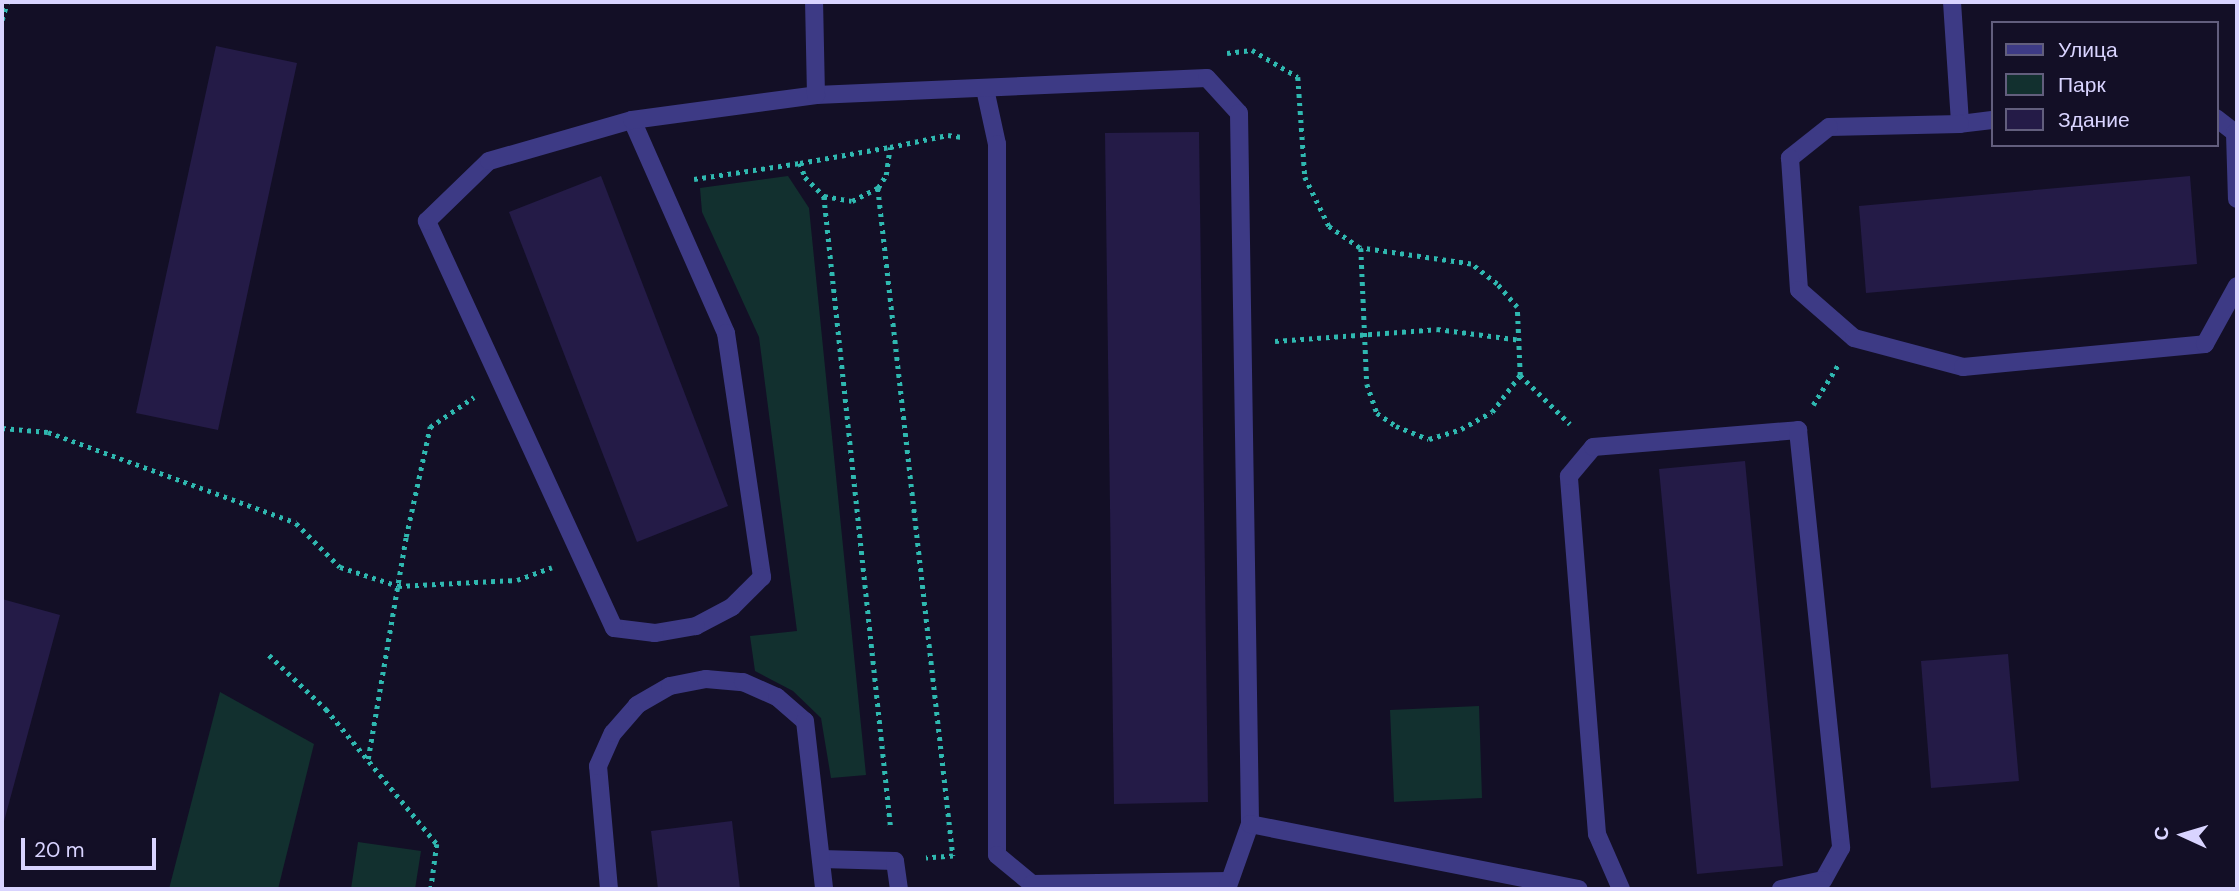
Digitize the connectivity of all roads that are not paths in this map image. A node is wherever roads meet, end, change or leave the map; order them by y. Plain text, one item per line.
1 (814, 2) edge
2 (1952, 2) edge
3 (985, 89) junction
4 (816, 94) junction
5 (632, 120) junction
6 (1990, 120) edge
7 (2218, 120) edge
8 (1960, 124) junction
9 (2237, 199) edge
10 (2237, 286) edge
11 (1250, 824) junction
12 (821, 859) junction
13 (1228, 885) edge
14 (609, 889) edge
15 (824, 889) edge
16 (899, 889) edge
17 (1579, 889) edge
18 (1621, 889) edge
19 (1781, 889) edge

1 - 4 lane
2 - 8 lane
3 - 4 lane
3 - 11 lane
3 - 13 lane
4 - 5 lane
5 - 5 lane
6 - 8 lane
7 - 9 lane
8 - 10 lane
11 - 13 lane
11 - 17 lane
12 - 14 lane
12 - 15 lane
12 - 16 lane
18 - 19 lane

